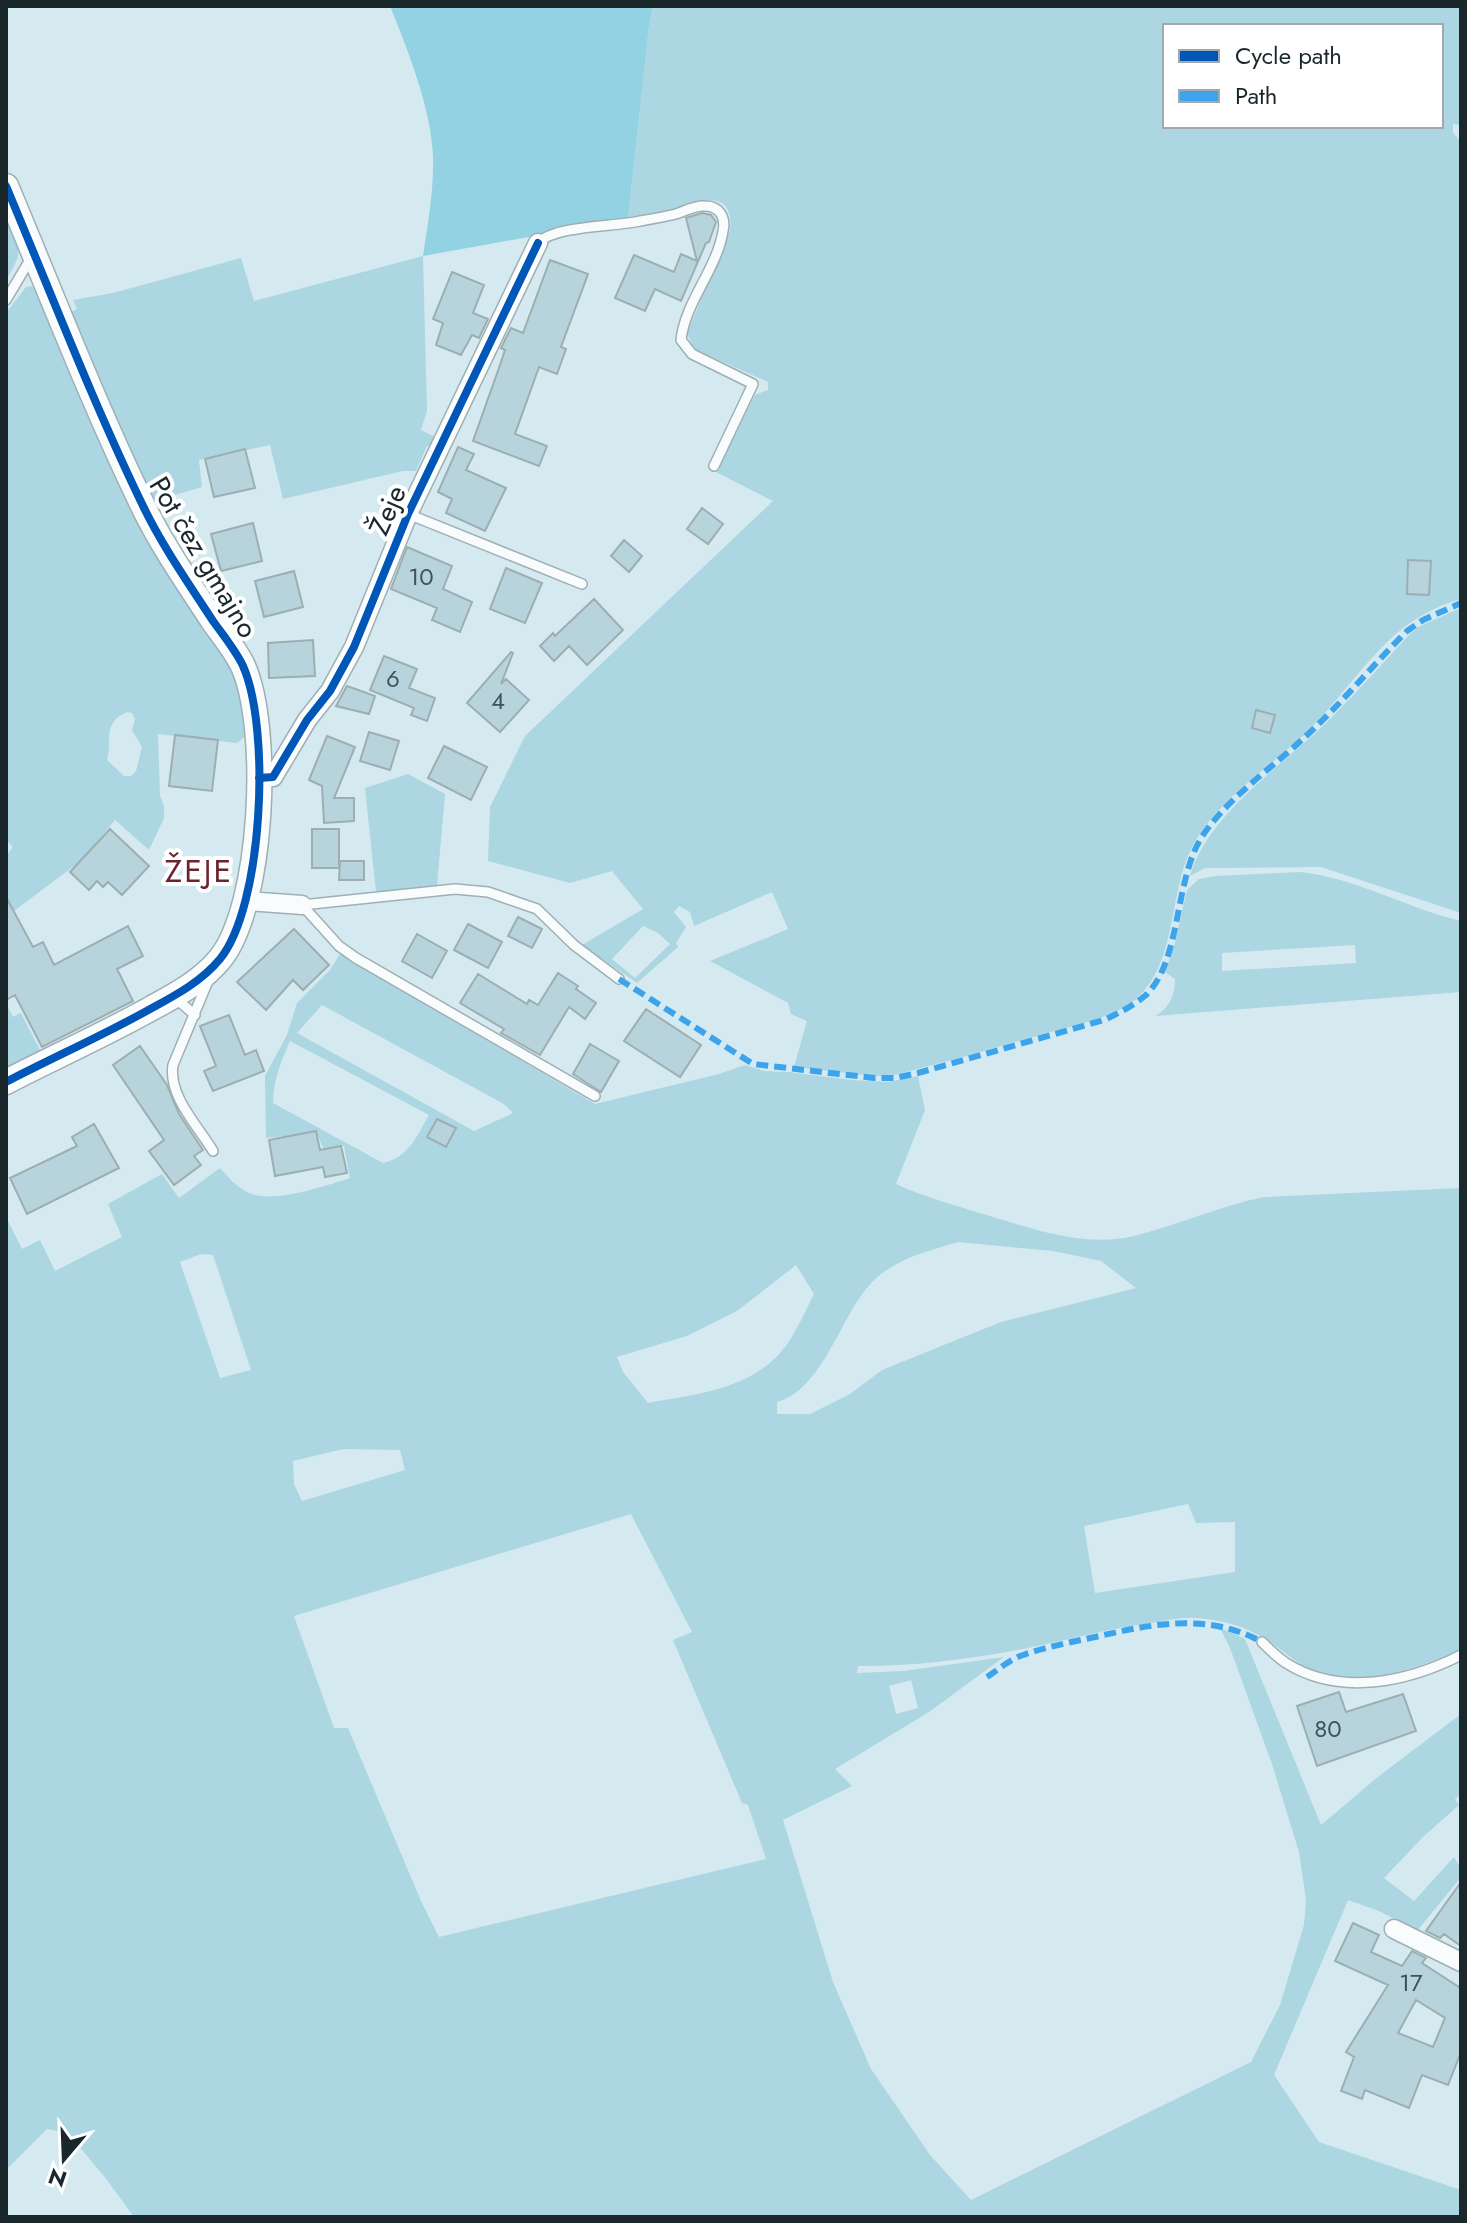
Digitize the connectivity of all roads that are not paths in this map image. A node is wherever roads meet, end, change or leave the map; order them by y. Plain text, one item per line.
1 (6, 186) edge
2 (538, 243) joint
3 (33, 255) junction
4 (6, 300) edge
5 (714, 466) dead end
6 (408, 514) junction
7 (582, 584) dead end
8 (259, 778) junction
9 (247, 901) junction
10 (302, 905) junction
11 (209, 972) junction
12 (619, 979) dead end
13 (173, 996) junction
14 (195, 1015) junction
15 (6, 1082) edge
16 (595, 1096) dead end
17 (213, 1151) dead end
18 (1262, 1642) dead end
19 (1461, 1655) edge
20 (1394, 1929) dead end
21 (1461, 1962) edge

1 - 3 street, Pot čez gmajno
2 - 5 lane
2 - 6 street, Žeje
3 - 4 lane
3 - 8 street, Pot čez gmajno
6 - 7 lane
6 - 8 street, Žeje
8 - 9 street, Pot čez gmajno
9 - 10 street
9 - 11 street, Pot čez gmajno
10 - 12 lane
10 - 16 lane
11 - 13 street, Pot čez gmajno
11 - 14 lane
13 - 14 lane
13 - 15 street, Pot čez gmajno
14 - 17 lane
18 - 19 lane
20 - 21 street

